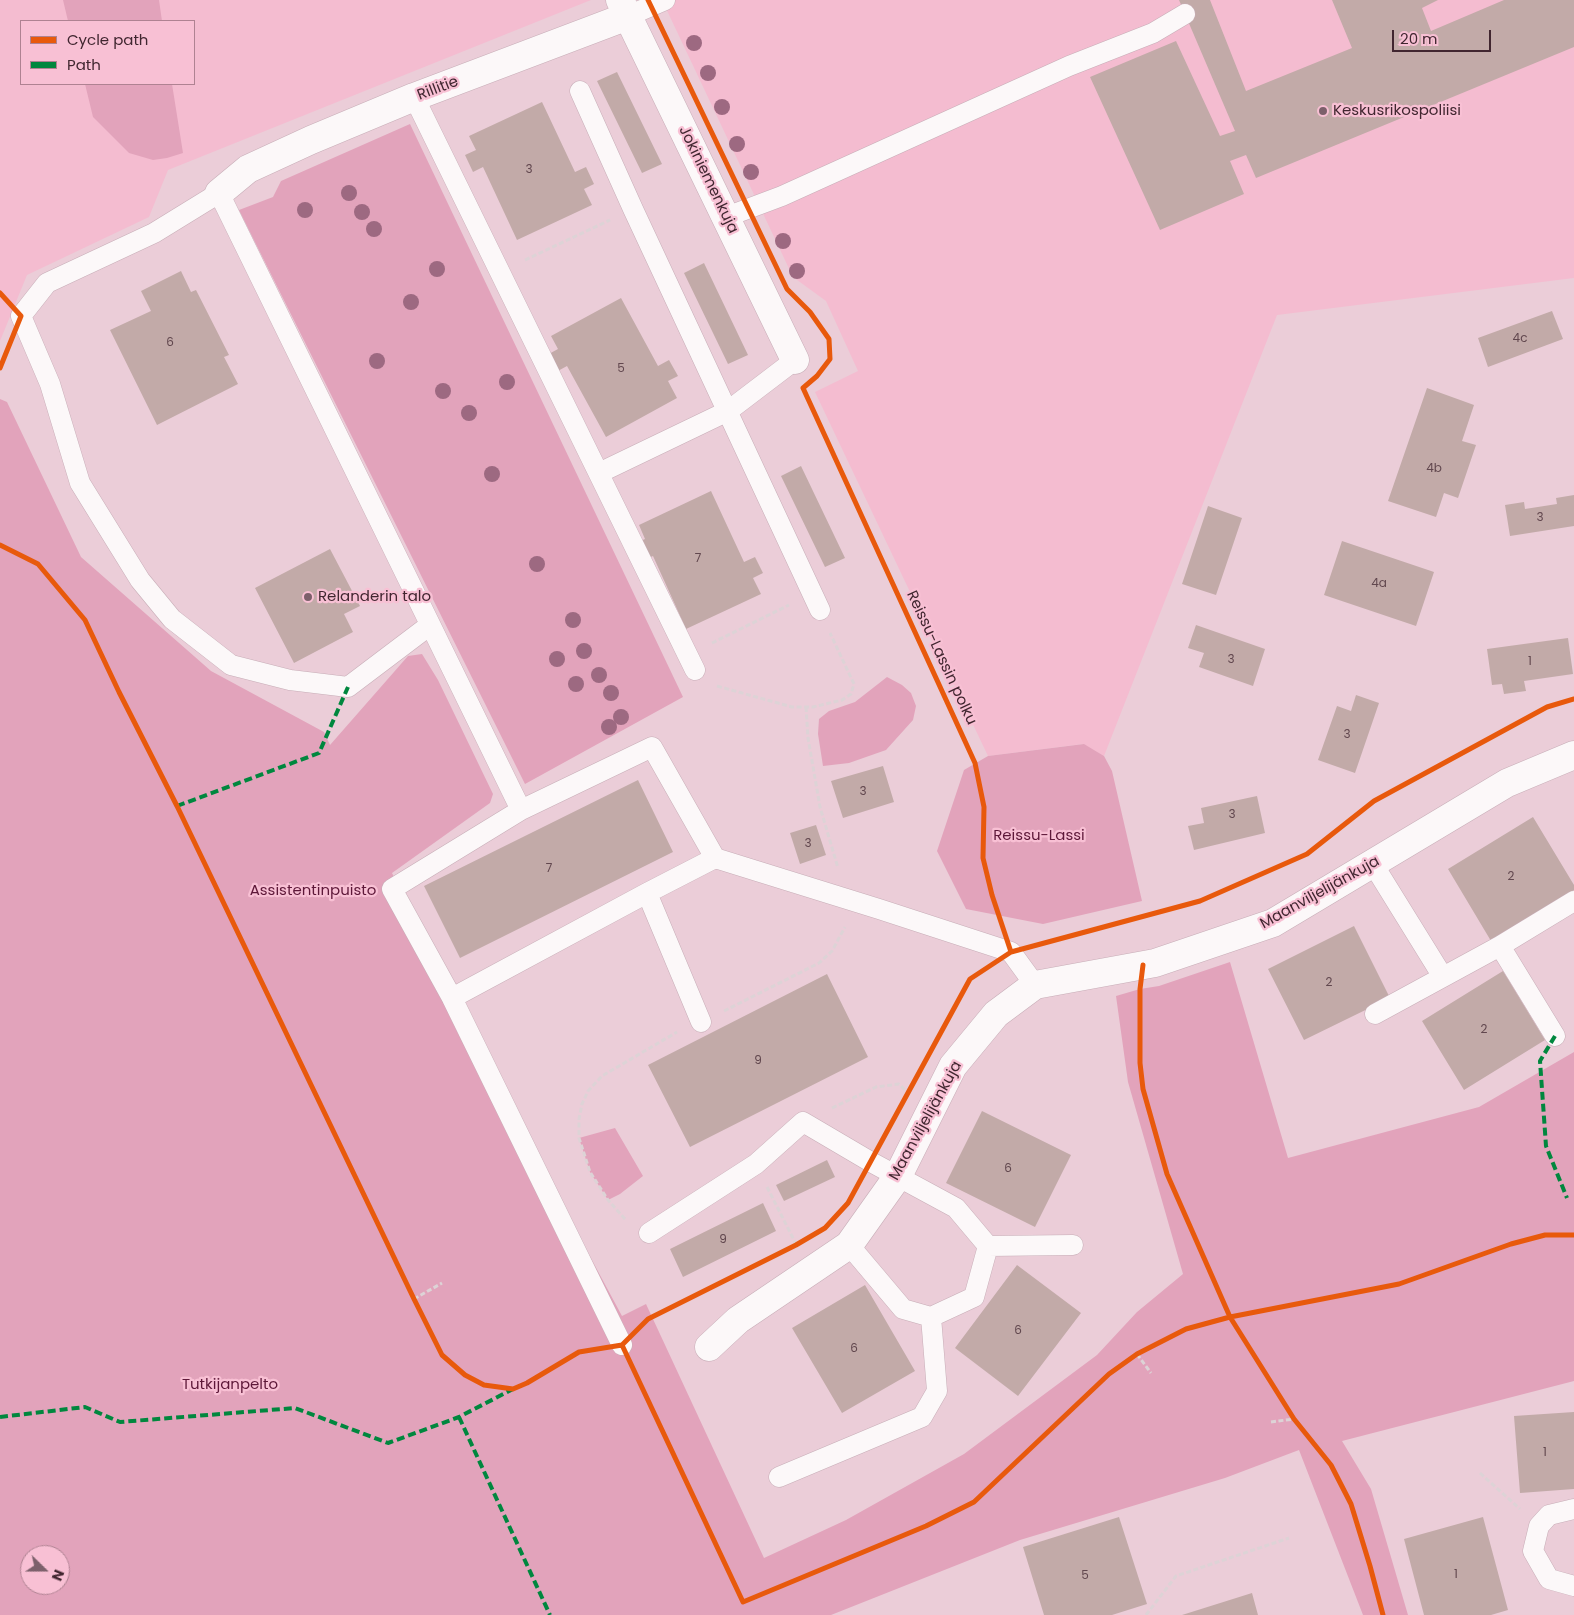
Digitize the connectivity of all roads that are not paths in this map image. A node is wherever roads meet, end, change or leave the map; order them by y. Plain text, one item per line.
1 (665, 0) edge
2 (624, 8) edge
3 (1185, 14) dead end
4 (580, 91) dead end
5 (414, 98) junction
6 (219, 194) junction
7 (726, 217) junction
8 (795, 360) joint
9 (728, 411) junction
10 (599, 473) junction
11 (816, 601) road end
12 (430, 626) junction
13 (691, 663) road end
14 (1574, 755) edge
15 (521, 810) junction
16 (715, 858) junction
17 (1373, 864) junction
18 (647, 893) junction
19 (1574, 901) edge
20 (1500, 946) junction
21 (1443, 977) junction
22 (1036, 985) junction
23 (452, 998) junction
24 (1374, 1014) dead end
25 (701, 1022) dead end
26 (1555, 1036) dead end
27 (898, 1176) junction
28 (649, 1233) road end
29 (849, 1245) junction
30 (1073, 1245) dead end
31 (988, 1246) junction
32 (931, 1317) junction
33 (622, 1345) dead end
34 (709, 1347) dead end
35 (779, 1477) dead end
36 (1574, 1509) edge
37 (1574, 1586) edge

1 - 2 lane, Rillitie
2 - 5 street, Rillitie
2 - 7 street, Jokiniemenkuja
3 - 7 lane
4 - 9 lane
5 - 6 street, Rillitie
5 - 10 lane
6 - 12 lane
6 - 12 lane
7 - 8 street, Jokiniemenkuja
8 - 9 lane
9 - 10 lane
9 - 11 lane
10 - 13 lane
12 - 15 lane
14 - 17 street, Maanviljelijänkuja
15 - 16 lane
15 - 23 lane
16 - 18 lane
16 - 22 lane
17 - 21 lane
17 - 22 street, Maanviljelijänkuja
18 - 23 lane
18 - 25 lane
19 - 20 lane
20 - 21 lane
20 - 26 lane
21 - 24 lane
22 - 27 street, Maanviljelijänkuja
23 - 33 lane
27 - 28 lane
27 - 29 street, Maanviljelijänkuja
27 - 31 lane
29 - 32 lane
29 - 34 street, Maanviljelijänkuja
30 - 31 lane
31 - 32 lane
32 - 35 lane
36 - 37 lane

